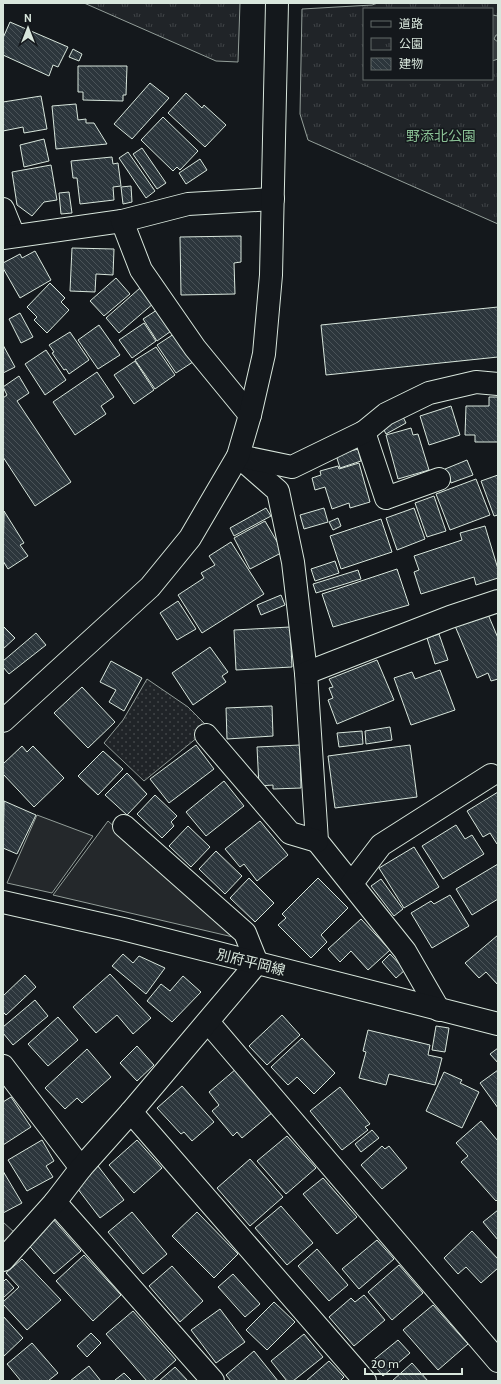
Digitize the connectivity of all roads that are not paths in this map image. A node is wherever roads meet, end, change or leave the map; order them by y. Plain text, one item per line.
1 (277, 3) edge
2 (273, 199) junction
3 (3, 209) edge
4 (122, 221) junction
5 (9, 237) edge
6 (498, 384) edge
7 (250, 415) junction
8 (364, 432) junction
9 (238, 456) junction
10 (439, 479) dead end
11 (498, 601) edge
12 (306, 673) junction
13 (3, 721) edge
14 (206, 735) dead end
15 (491, 775) dead end
16 (124, 826) dead end
17 (317, 841) junction
18 (352, 883) junction
19 (3, 902) edge
20 (257, 963) junction
21 (439, 1010) junction
22 (208, 1022) junction
23 (498, 1024) edge
24 (3, 1066) edge
25 (131, 1112) junction
26 (81, 1168) junction
27 (55, 1202) junction
28 (3, 1260) edge
29 (498, 1361) edge
30 (212, 1381) edge
31 (365, 1381) edge

1 - 2 street
2 - 4 street
2 - 7 street
3 - 5 street
4 - 5 street
4 - 7 street
6 - 8 street
7 - 9 street
8 - 9 street
8 - 10 street
9 - 12 street
9 - 13 street
11 - 12 street
12 - 17 street
14 - 17 street
15 - 18 street
16 - 20 street
17 - 18 street
18 - 21 street
19 - 20 street, 別府平岡線
20 - 21 street, 別府平岡線
20 - 22 street
21 - 23 street, 別府平岡線
22 - 25 street
22 - 29 street
24 - 26 street
25 - 26 street
25 - 31 street
26 - 27 street
27 - 28 street
27 - 30 street

